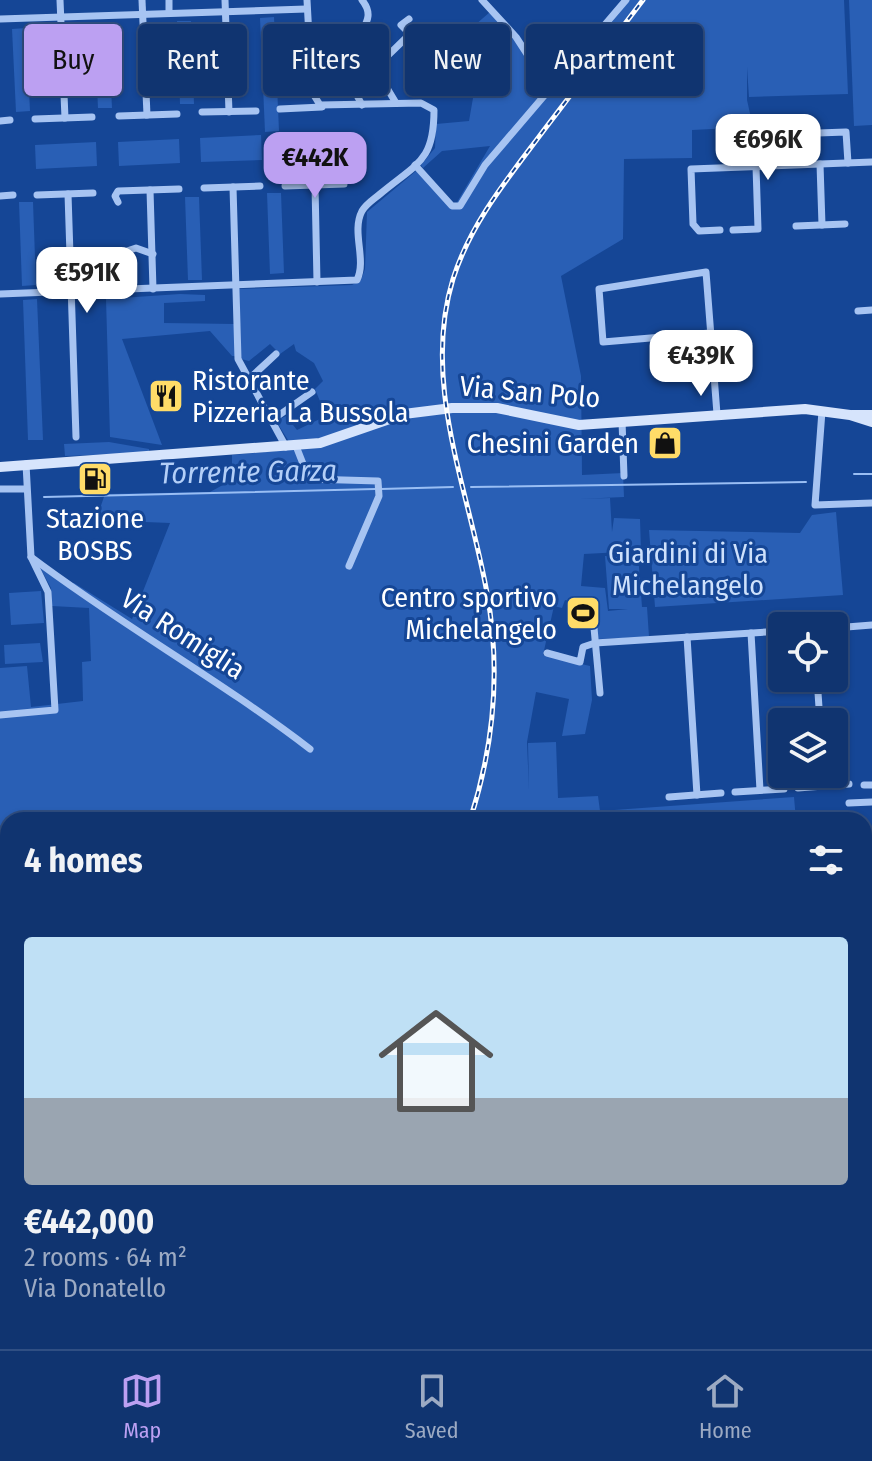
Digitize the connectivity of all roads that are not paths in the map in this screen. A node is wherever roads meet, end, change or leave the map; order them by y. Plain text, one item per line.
1 (60, 0) edge
2 (142, 0) edge
3 (169, 0) edge
4 (225, 0) edge
5 (362, 0) edge
6 (482, 0) edge
7 (626, 0) edge
8 (307, 4) edge
9 (225, 11) junction
10 (169, 13) junction
11 (142, 14) junction
12 (61, 17) junction
13 (0, 19) edge
14 (409, 19) dead end
15 (369, 24) edge
16 (606, 24) edge
17 (389, 52) edge
18 (526, 52) edge
19 (389, 90) edge
20 (357, 96) edge
21 (547, 96) edge
22 (396, 103) junction
23 (362, 105) junction
24 (324, 107) junction
25 (280, 109) dead end
26 (256, 111) dead end
27 (202, 112) dead end
28 (229, 112) junction
29 (177, 114) dead end
30 (147, 115) junction
31 (119, 116) dead end
32 (92, 117) dead end
33 (65, 118) junction
34 (35, 119) dead end
35 (10, 120) dead end
36 (0, 121) edge
37 (872, 162) edge
38 (848, 163) junction
39 (820, 164) junction
40 (415, 165) junction
41 (760, 166) junction
42 (344, 184) dead end
43 (315, 185) junction
44 (260, 186) dead end
45 (285, 186) dead end
46 (233, 187) junction
47 (204, 188) dead end
48 (179, 189) dead end
49 (150, 190) junction
50 (93, 193) dead end
51 (68, 194) junction
52 (13, 195) dead end
53 (37, 195) dead end
54 (0, 196) edge
55 (118, 202) dead end
56 (845, 224) dead end
57 (822, 225) junction
58 (796, 226) dead end
59 (720, 230) dead end
60 (733, 230) dead end
61 (121, 253) dead end
62 (153, 254) junction
63 (317, 282) junction
64 (236, 286) junction
65 (153, 289) junction
66 (70, 292) junction
67 (0, 294) edge
68 (872, 310) edge
69 (858, 311) dead end
70 (710, 333) junction
71 (276, 354) dead end
72 (249, 379) junction
73 (312, 392) dead end
74 (822, 411) junction
75 (717, 414) junction
76 (850, 415) junction
77 (872, 415) edge
78 (272, 420) junction
79 (622, 421) junction
80 (872, 422) edge
81 (76, 437) dead end
82 (291, 446) junction
83 (26, 464) junction
84 (0, 467) edge
85 (624, 476) dead end
86 (0, 489) edge
87 (26, 489) junction
88 (872, 503) edge
89 (31, 557) junction
90 (349, 566) dead end
91 (580, 600) dead end
92 (872, 625) edge
93 (848, 627) edge
94 (768, 632) edge
95 (751, 633) junction
96 (687, 637) junction
97 (595, 643) junction
98 (547, 653) dead end
99 (600, 693) dead end
100 (0, 715) edge
101 (310, 749) dead end
102 (784, 789) dead end
103 (760, 790) junction
104 (735, 792) dead end
105 (721, 793) dead end
106 (697, 795) junction
107 (669, 797) dead end
108 (872, 802) edge
109 (849, 803) dead end

1 - 12 street
2 - 11 street
3 - 10 street
4 - 9 street
5 - 15 street
6 - 18 street
7 - 16 street
8 - 9 street
8 - 24 street
9 - 10 street
9 - 28 street
10 - 11 street
11 - 12 street
11 - 30 street
12 - 13 street
12 - 33 street
14 - 17 street
19 - 22 street
20 - 23 street
21 - 40 street
22 - 23 street
22 - 40 street
23 - 24 street
24 - 25 street
26 - 28 street
27 - 28 street
29 - 30 street
30 - 31 street
32 - 33 street
33 - 34 street
35 - 36 street
37 - 38 street
38 - 39 street
38 - 41 street
39 - 41 street
39 - 57 street
40 - 63 street
41 - 59 street
41 - 60 street
42 - 43 street
43 - 45 street
43 - 63 street
44 - 46 street
46 - 47 street
46 - 64 street
48 - 49 street
49 - 55 street
49 - 62 street
50 - 51 street
51 - 53 street
51 - 66 street
52 - 54 street
56 - 57 street
57 - 58 street
61 - 62 street
62 - 65 street
63 - 64 street
64 - 65 street
64 - 72 street
65 - 66 street
66 - 67 street
66 - 81 street
68 - 69 street
70 - 70 street
70 - 75 street
71 - 72 street
72 - 78 street
73 - 78 street
74 - 75 main road, Via San Polo
74 - 76 main road, Via San Polo
74 - 88 street
75 - 79 main road, Via San Polo
76 - 77 main road, Via San Polo
76 - 80 main road, Via San Polo
78 - 82 street
79 - 82 main road, Via San Polo
79 - 85 street, Via San Polo
82 - 83 main road, Via San Polo
82 - 90 street
83 - 84 main road, Via San Polo
83 - 87 street
86 - 87 street
87 - 89 street
89 - 100 street
89 - 101 street, Via Romiglia
91 - 97 street
92 - 93 street
94 - 95 street
95 - 96 street
95 - 103 street
96 - 97 street
96 - 106 street
97 - 98 street
97 - 99 street
102 - 103 street
103 - 104 street
105 - 106 street
106 - 107 street
108 - 109 street

